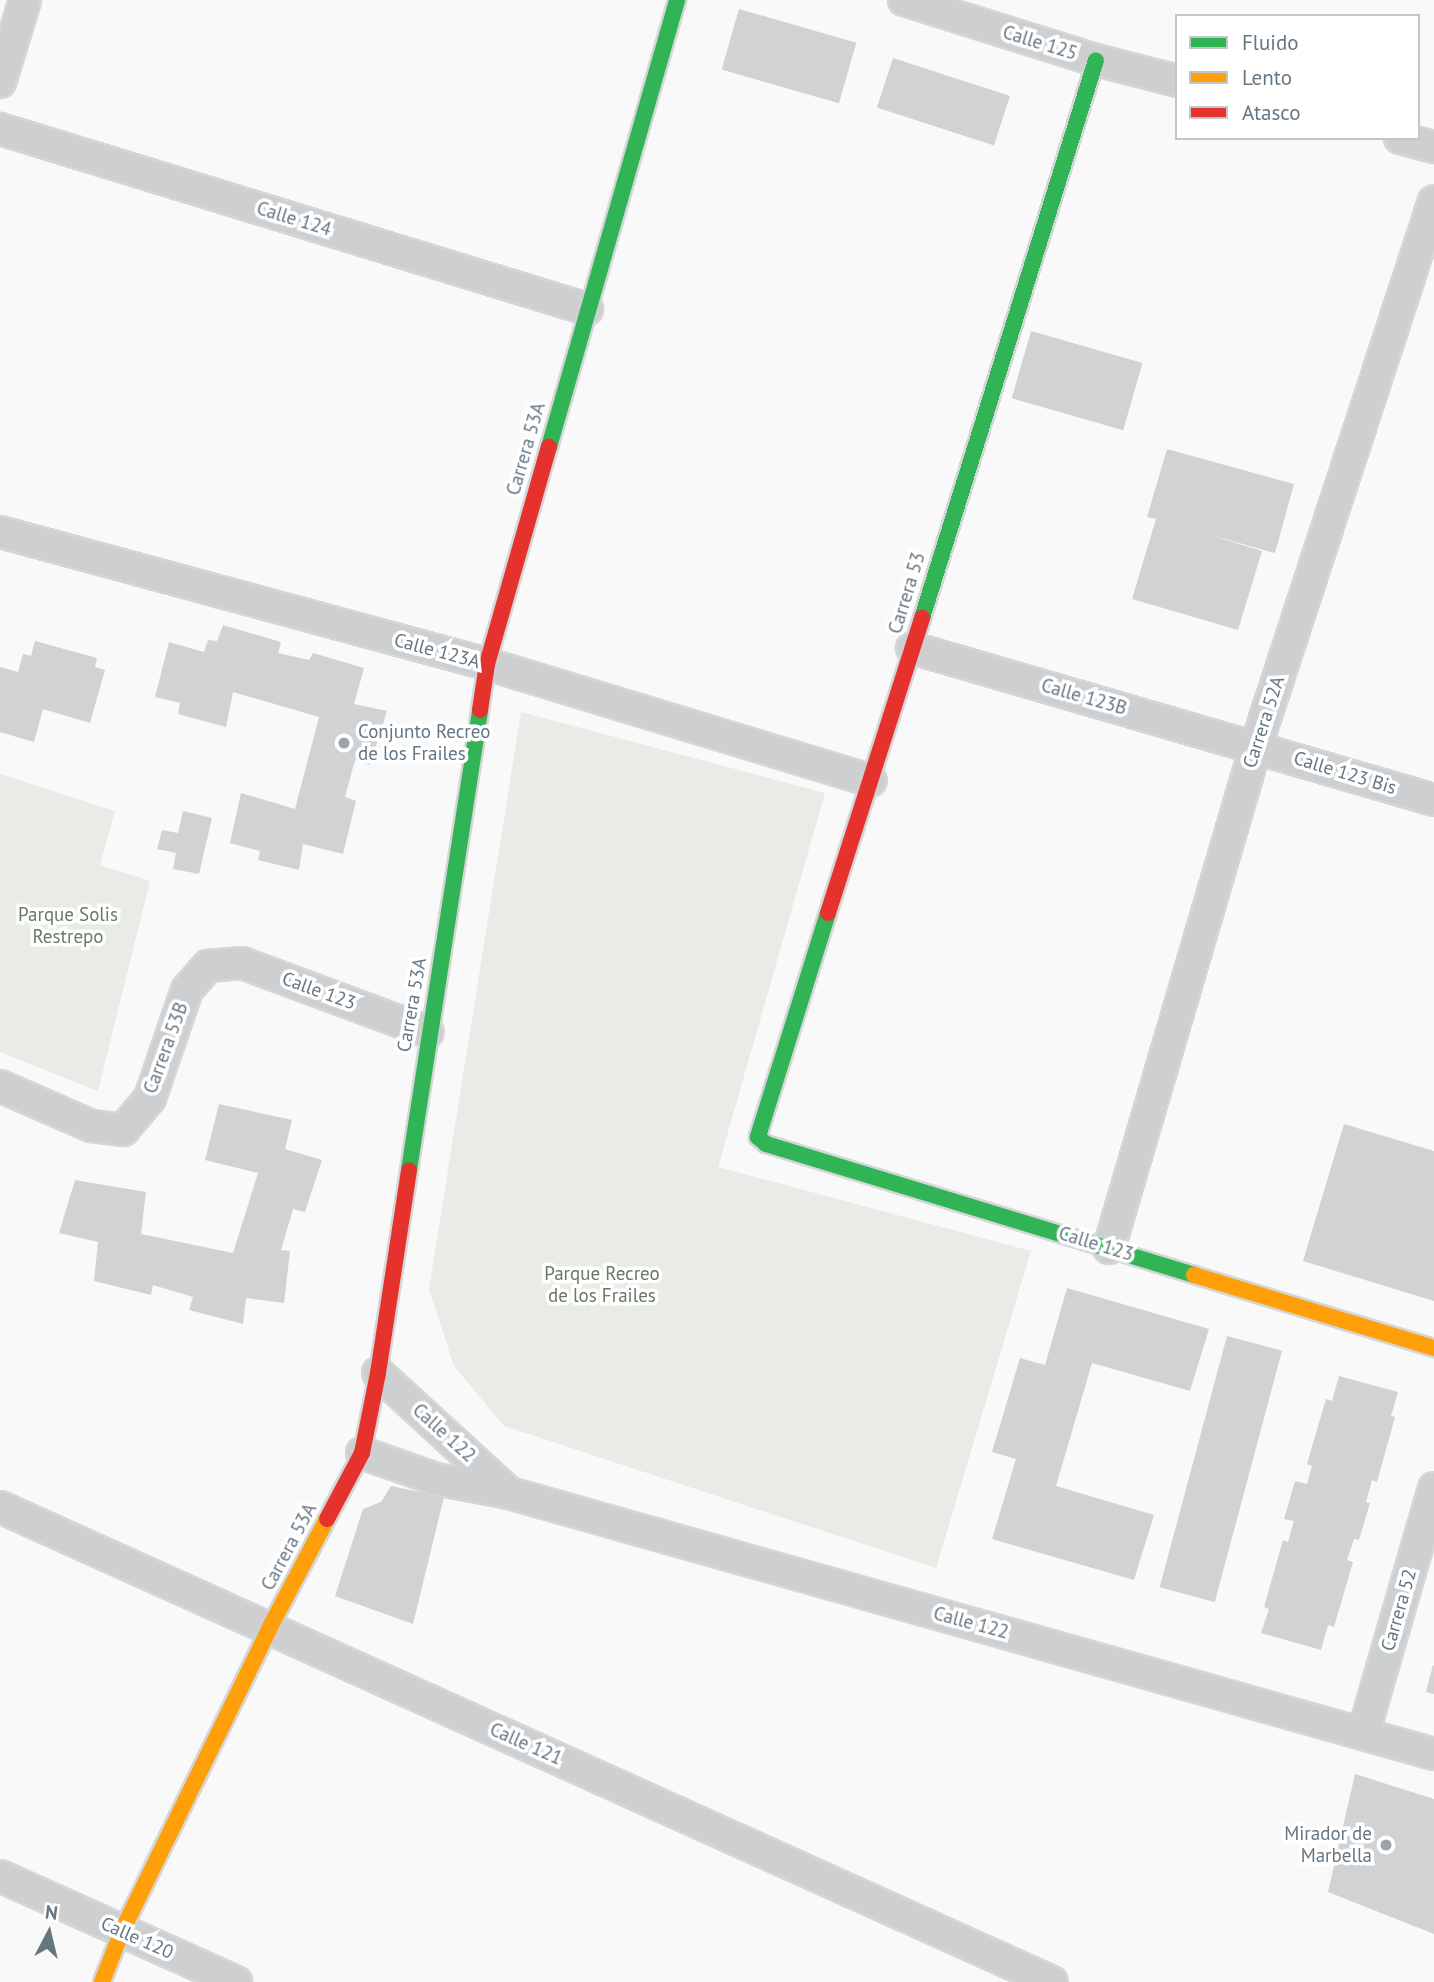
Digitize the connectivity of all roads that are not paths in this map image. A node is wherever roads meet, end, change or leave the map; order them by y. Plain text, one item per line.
1 (25, 0) edge
2 (677, 0) edge
3 (904, 0) edge
4 (7, 32) edge
5 (1096, 60) junction
6 (1175, 80) edge
7 (0, 82) edge
8 (0, 130) edge
9 (1408, 140) edge
10 (1434, 147) edge
11 (1434, 201) edge
12 (587, 309) junction
13 (0, 532) edge
14 (912, 648) junction
15 (487, 664) junction
16 (1255, 746) junction
17 (871, 781) junction
18 (1434, 800) edge
19 (208, 966) joint
20 (428, 1032) junction
21 (0, 1086) edge
22 (758, 1137) joint
23 (1110, 1248) junction
24 (1434, 1348) edge
25 (378, 1373) junction
26 (362, 1452) junction
27 (1434, 1488) edge
28 (509, 1493) junction
29 (0, 1507) edge
30 (269, 1629) junction
31 (1363, 1731) junction
32 (1434, 1754) edge
33 (0, 1876) edge
34 (122, 1931) junction
35 (102, 1982) edge
36 (236, 1982) edge
37 (1052, 1982) edge

1 - 4 street
2 - 12 street, Carrera 53A
3 - 5 street, Calle 125
4 - 7 street
5 - 6 street, Calle 125
5 - 14 street, Carrera 53
8 - 12 street, Calle 124
9 - 10 street
11 - 16 street, Carrera 52A
12 - 15 street, Carrera 53A
13 - 15 street, Calle 123A
14 - 16 street, Calle 123B
14 - 17 street, Carrera 53
15 - 17 street, Calle 123A
15 - 20 street, Carrera 53A
16 - 18 street, Calle 123 Bis
16 - 23 street, Carrera 52A
17 - 22 street, Carrera 53
19 - 20 street, Calle 123
19 - 21 street, Carrera 53B
20 - 25 street, Carrera 53A
22 - 23 street, Calle 123
23 - 24 street, Calle 123
25 - 26 street, Carrera 53A
25 - 28 street, Calle 122
26 - 28 street, Calle 122
26 - 30 street, Carrera 53A
27 - 31 street, Carrera 52
28 - 31 street, Calle 122
29 - 30 street, Calle 121
30 - 34 street, Carrera 53A
30 - 37 street, Calle 121
31 - 32 street, Calle 122
33 - 34 street, Calle 120
34 - 35 street, Carrera 53A
34 - 36 street, Calle 120

